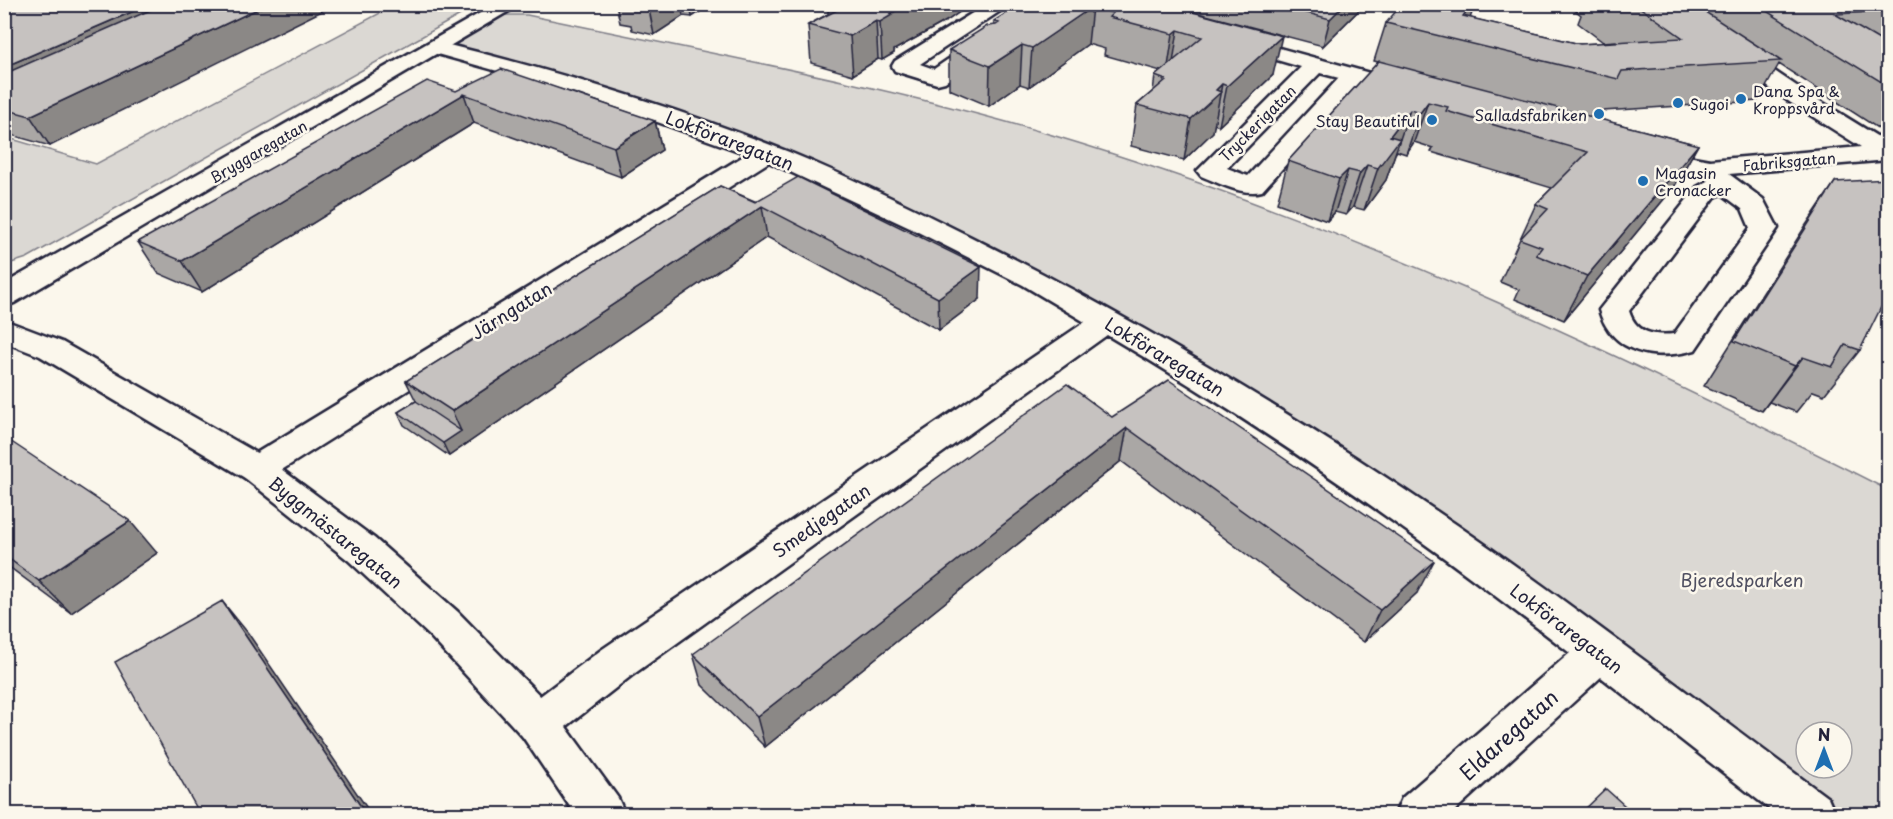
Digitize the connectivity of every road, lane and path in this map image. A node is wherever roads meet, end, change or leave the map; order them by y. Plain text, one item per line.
1 (511, 4) edge
2 (1001, 4) edge
3 (1042, 4) edge
4 (1661, 4) edge
5 (1213, 36) edge
6 (437, 48) junction
7 (1314, 64) junction
8 (1353, 76) junction
9 (1430, 96) edge
10 (1622, 149) edge
11 (766, 153) junction
12 (1888, 153) edge
13 (1717, 175) junction
14 (4, 297) edge
15 (1106, 321) junction
16 (4, 330) edge
17 (257, 469) junction
18 (1599, 653) junction
19 (538, 723) junction
20 (602, 814) edge
21 (1418, 814) edge
22 (1812, 814) edge

1 - 6 street, Bryggaregatan
2 - 3 street
4 - 12 street
5 - 7 street
6 - 11 street, Lokföraregatan
6 - 14 street, Bryggaregatan
7 - 8 street
7 - 8 street, Tryckerigatan
8 - 9 street
10 - 13 street, Fabriksgatan
11 - 15 street, Lokföraregatan
11 - 17 street, Järngatan
12 - 13 street, Fabriksgatan
13 - 13 street
15 - 18 street, Lokföraregatan
15 - 19 street, Smedjegatan
16 - 17 street, Byggmästaregatan
17 - 19 street, Byggmästaregatan
18 - 21 street, Eldaregatan
18 - 22 street, Lokföraregatan
19 - 20 street, Byggmästaregatan

